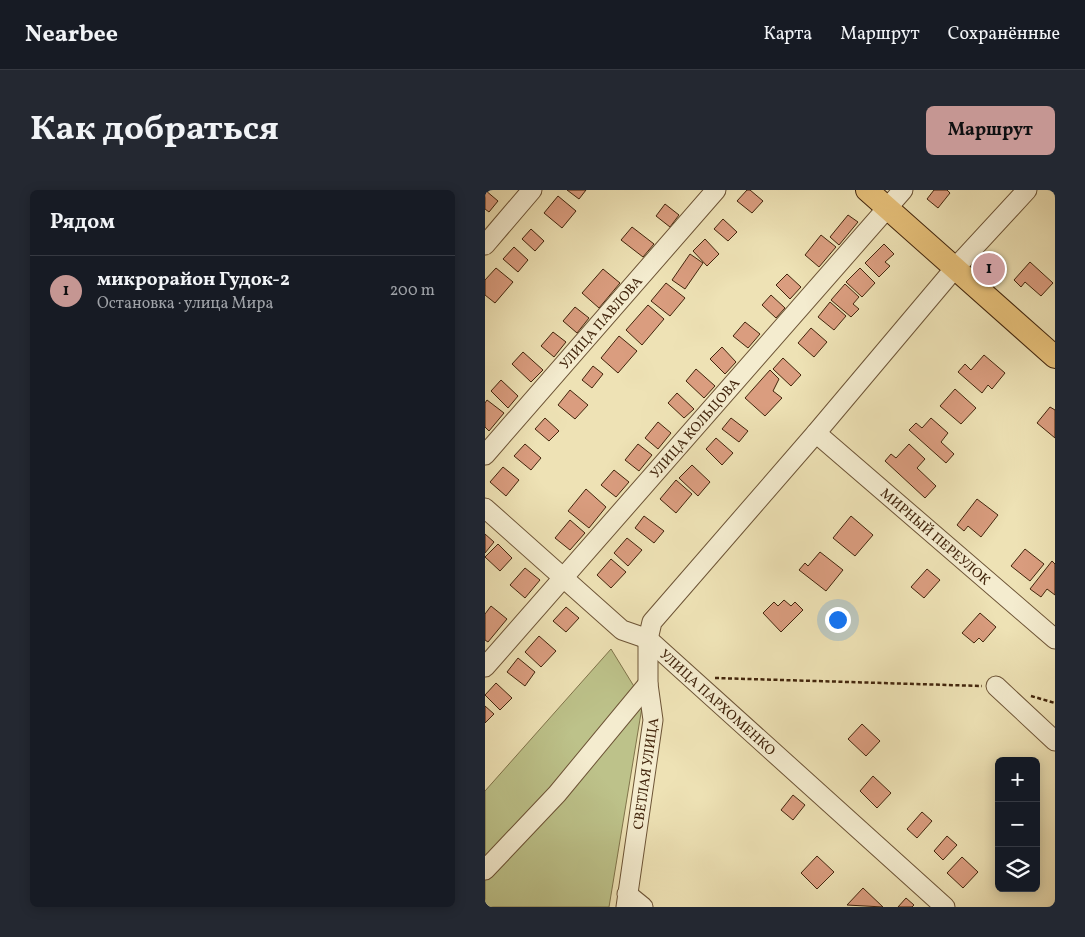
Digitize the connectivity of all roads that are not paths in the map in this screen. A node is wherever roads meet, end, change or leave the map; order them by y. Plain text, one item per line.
1 (532, 190) edge
2 (716, 190) edge
3 (867, 190) edge
4 (903, 190) edge
5 (1027, 190) edge
6 (887, 208) junction
7 (485, 244) edge
8 (955, 268) junction
9 (1055, 357) edge
10 (816, 434) junction
11 (485, 455) edge
12 (485, 508) edge
13 (565, 578) junction
14 (1055, 638) edge
15 (648, 639) junction
16 (485, 667) edge
17 (648, 684) junction
18 (996, 686) road end
19 (1055, 740) edge
20 (485, 870) edge
21 (627, 901) edge
22 (643, 907) edge
23 (945, 907) edge

1 - 7 street
2 - 11 street, УЛИЦА ПАВЛОВА
3 - 6 main road
4 - 6 street, УЛИЦА КОЛЬЦОВА
5 - 8 street
6 - 8 main road
6 - 13 street, УЛИЦА КОЛЬЦОВА
8 - 9 main road
8 - 10 street
10 - 14 street, МИРНЫЙ ПЕРЕУЛОК
10 - 15 street
12 - 13 street, УЛИЦА ПАРХОМЕНКО
13 - 15 street, УЛИЦА ПАРХОМЕНКО
13 - 16 street, УЛИЦА КОЛЬЦОВА
15 - 17 street, СВЕТЛАЯ УЛИЦА
15 - 23 street, УЛИЦА ПАРХОМЕНКО
17 - 20 street
17 - 21 street, СВЕТЛАЯ УЛИЦА
18 - 19 street
21 - 22 street

